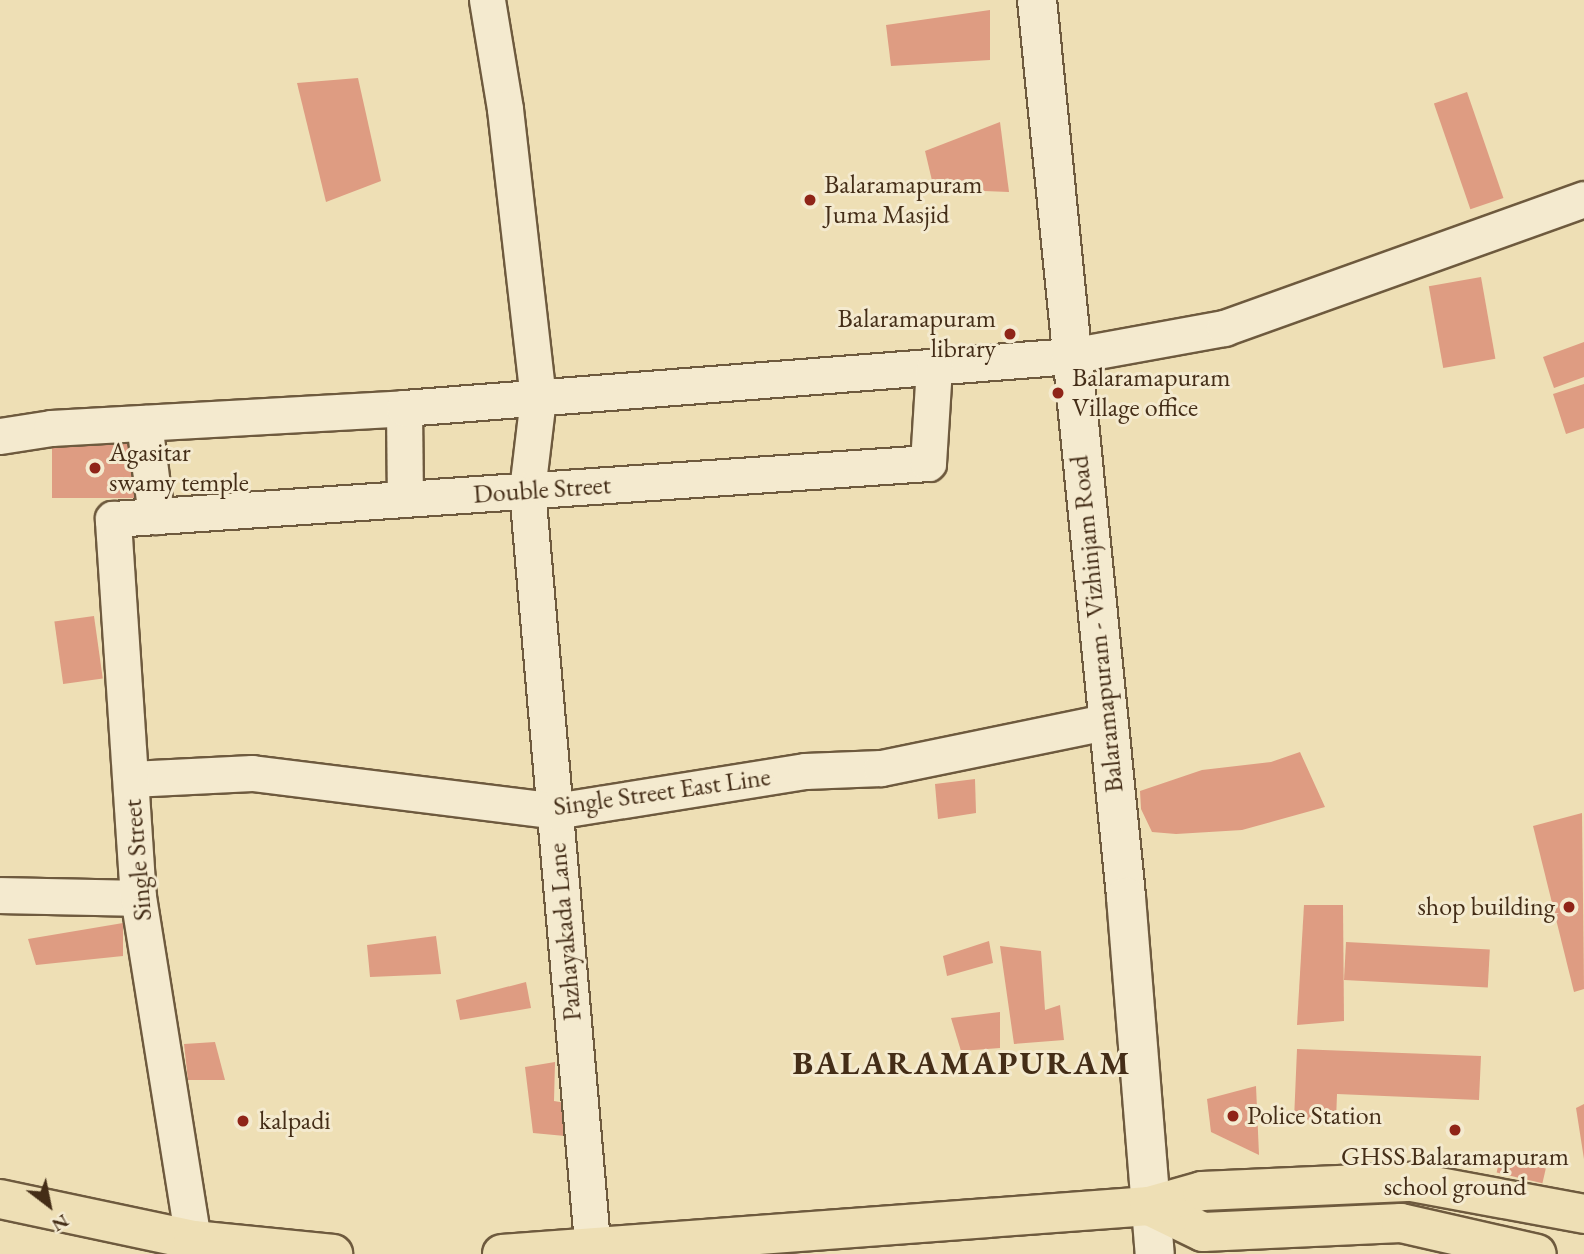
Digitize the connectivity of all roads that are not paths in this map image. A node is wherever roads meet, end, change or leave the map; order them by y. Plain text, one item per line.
1 (487, 0) edge
2 (1037, 0) edge
3 (1584, 199) edge
4 (1070, 356) junction
5 (933, 367) junction
6 (538, 398) junction
7 (404, 408) junction
8 (144, 423) junction
9 (0, 436) edge
10 (527, 491) junction
11 (405, 499) junction
12 (156, 516) junction
13 (1107, 722) junction
14 (131, 779) junction
15 (555, 811) junction
16 (0, 895) edge
17 (138, 898) junction
18 (0, 1199) edge
19 (1149, 1206) junction
20 (1584, 1214) edge
21 (192, 1240) junction
22 (593, 1251) edge
23 (333, 1254) edge
24 (502, 1254) edge
25 (1155, 1254) edge
26 (1537, 1254) edge

1 - 6 street, Pazhayakada Lane
2 - 4 main road, Balaramapuram - Vizhinjam Road
3 - 4 street
4 - 5 street
4 - 13 main road, Balaramapuram - Vizhinjam Road
5 - 6 street
5 - 10 street, Double Street
6 - 7 street
6 - 10 street, Pazhayakada Lane
7 - 8 street
7 - 11 street
8 - 9 street
8 - 12 street
10 - 11 street, Double Street
10 - 15 street, Pazhayakada Lane
11 - 12 street, Double Street
12 - 14 street, Single Street
13 - 15 street, Single Street East Line
13 - 19 main road, Balaramapuram - Vizhinjam Road
14 - 15 street, Single Street East Line
14 - 17 street, Single Street
15 - 22 street, Pazhayakada Lane
16 - 17 street
17 - 21 street, Single Street
18 - 21 main road
19 - 20 main road
19 - 22 main road
19 - 25 main road, Balaramapuram - Vizhinjam Road
19 - 26 main road
21 - 23 main road
22 - 24 main road

